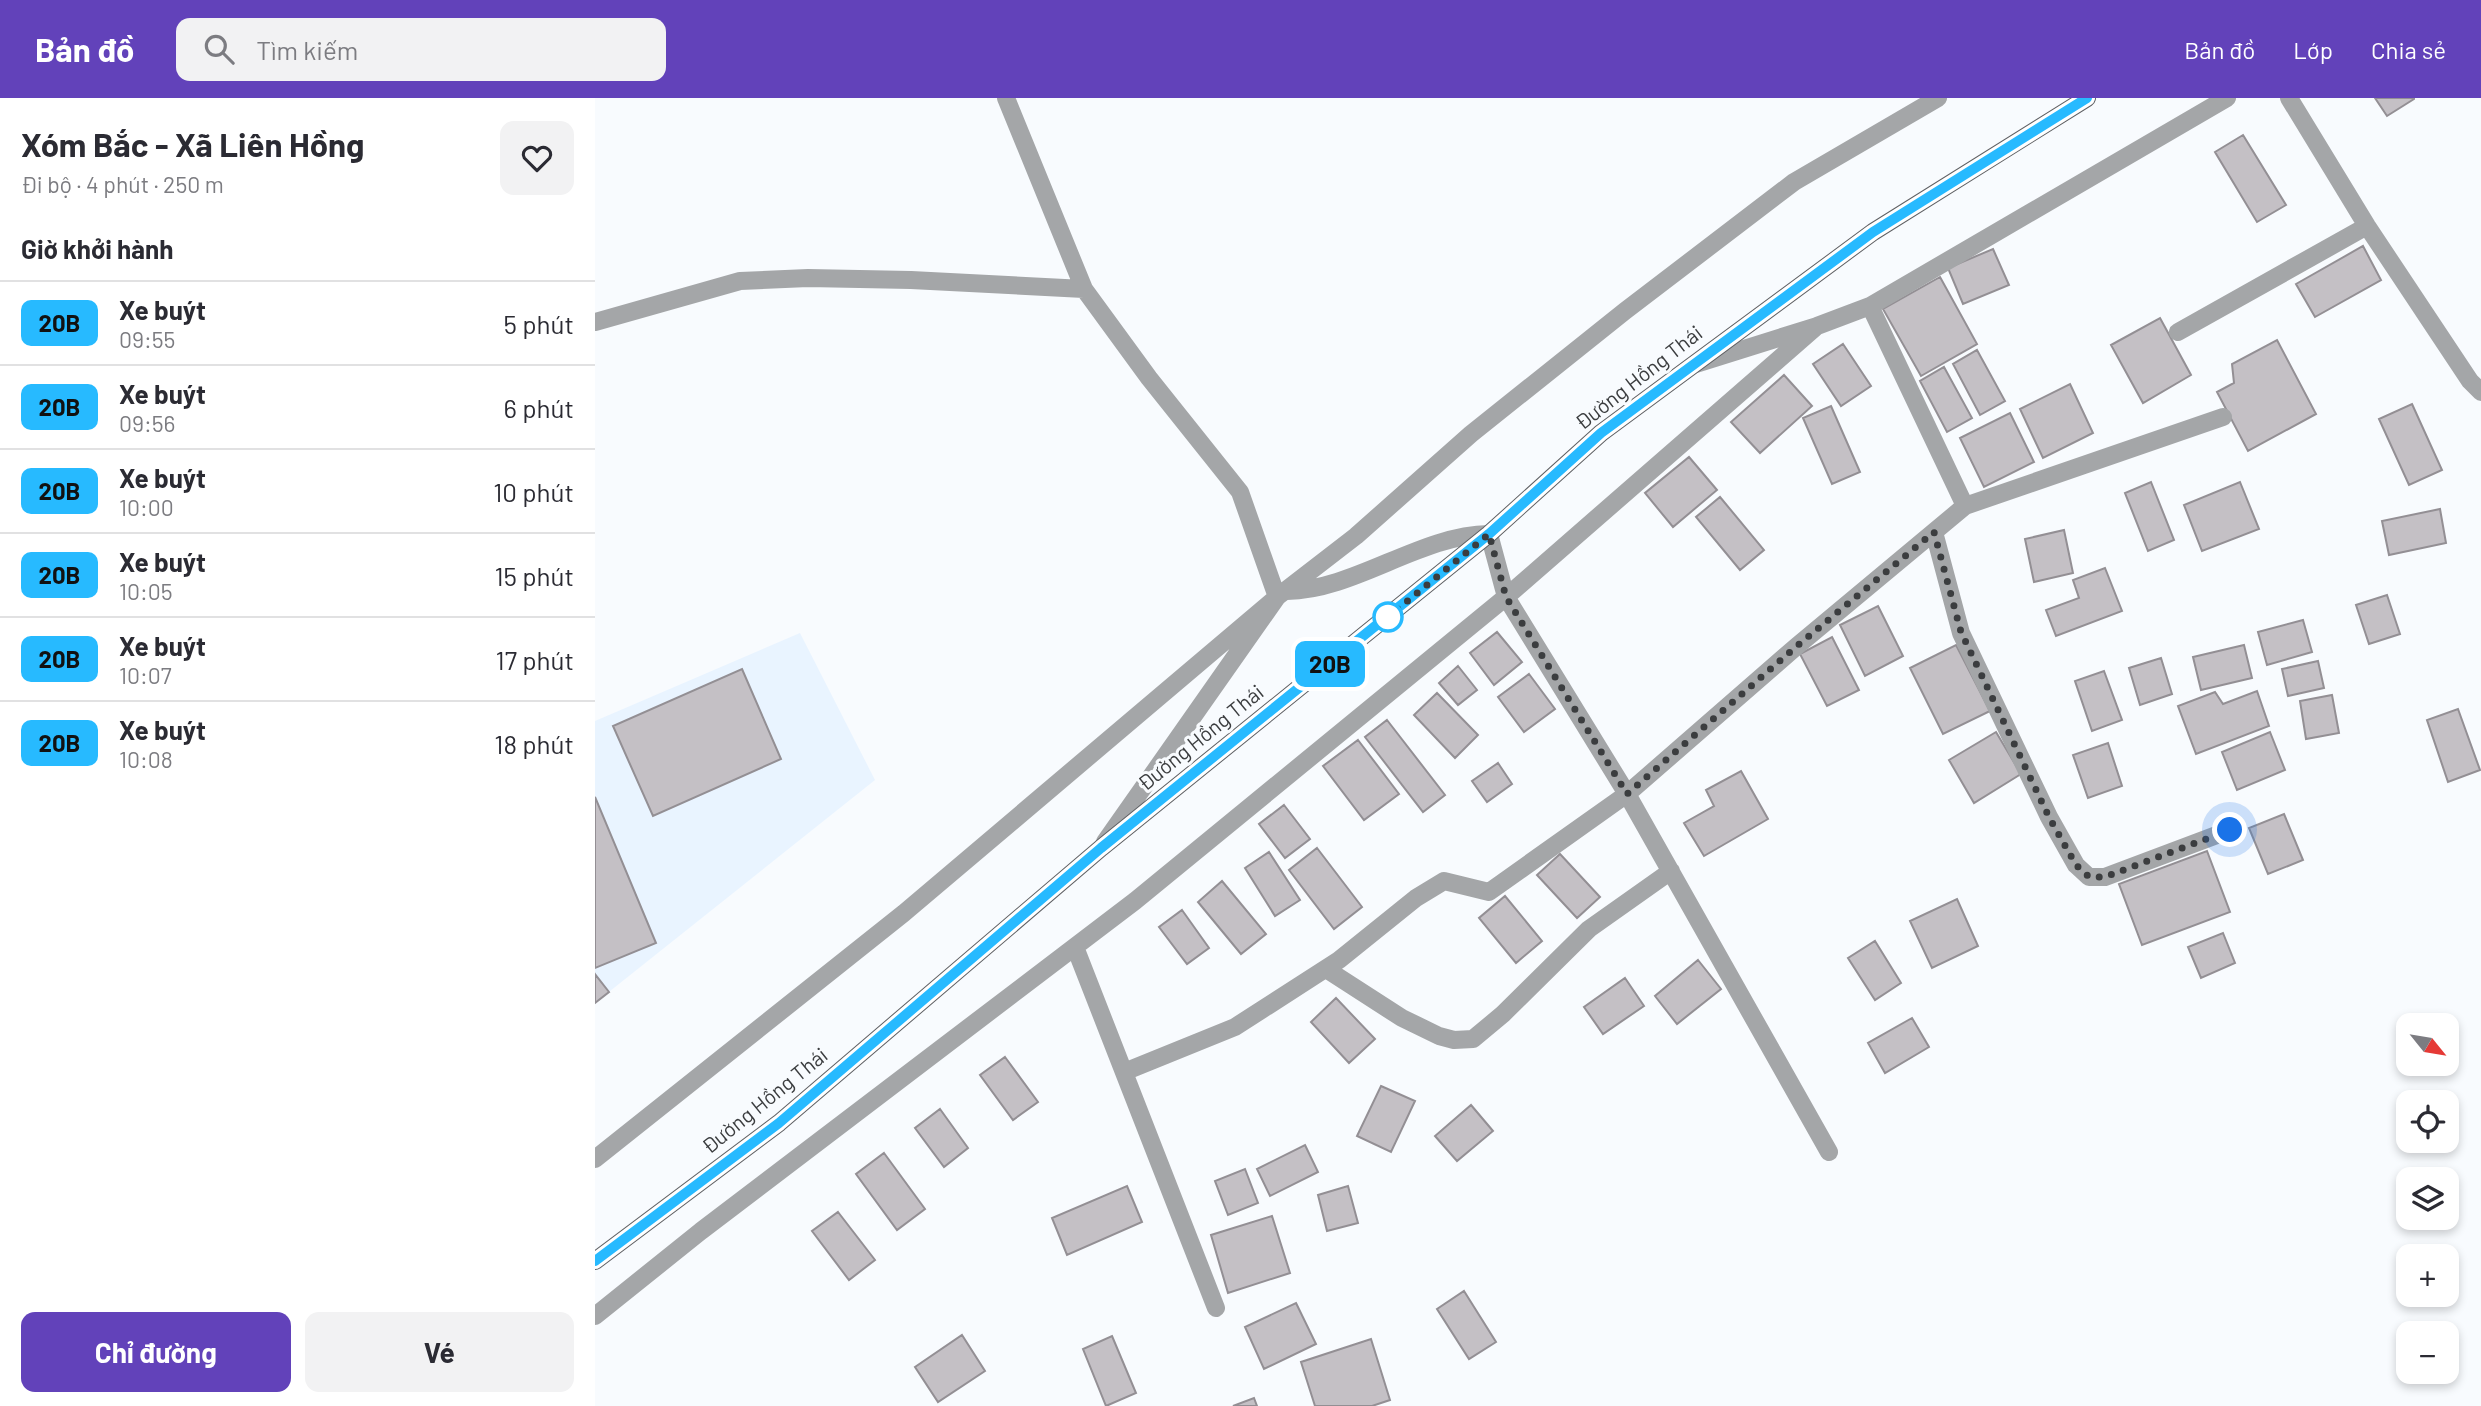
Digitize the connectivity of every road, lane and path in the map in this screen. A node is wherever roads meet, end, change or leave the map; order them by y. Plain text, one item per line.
1 (1006, 98) edge
2 (1938, 98) edge
3 (2087, 98) edge
4 (2227, 98) edge
5 (2289, 98) edge
6 (2367, 226) junction
7 (1084, 289) junction
8 (1870, 306) junction
9 (595, 322) edge
10 (1817, 326) junction
11 (2178, 331) dead end
12 (1688, 367) junction
13 (2477, 382) edge
14 (2223, 417) dead end
15 (1965, 506) junction
16 (1934, 532) junction
17 (1489, 534) junction
18 (1282, 594) junction
19 (1506, 597) junction
20 (1627, 794) junction
21 (2230, 830) dead end
22 (1101, 848) junction
23 (1671, 871) junction
24 (1075, 947) junction
25 (1326, 969) junction
26 (1124, 1072) junction
27 (1829, 1152) dead end
28 (595, 1159) edge
29 (595, 1261) edge
30 (1216, 1308) dead end
31 (595, 1316) edge

1 - 7 street
2 - 18 street
3 - 12 main road, Đường Hồng Thái
4 - 8 street
5 - 6 street
6 - 11 street
6 - 13 street
7 - 9 street
7 - 18 street
8 - 10 street
8 - 15 street
10 - 12 street
10 - 19 street
12 - 17 main road, Đường Hồng Thái
14 - 15 street
15 - 16 street
16 - 20 street
16 - 21 street
17 - 18 street
17 - 19 street
17 - 22 main road, Đường Hồng Thái
18 - 22 street
18 - 28 street
19 - 20 street
19 - 24 street
20 - 23 street
20 - 25 street
22 - 29 main road, Đường Hồng Thái
23 - 25 street
23 - 27 street
24 - 26 street
24 - 31 street
25 - 26 street
26 - 30 street

